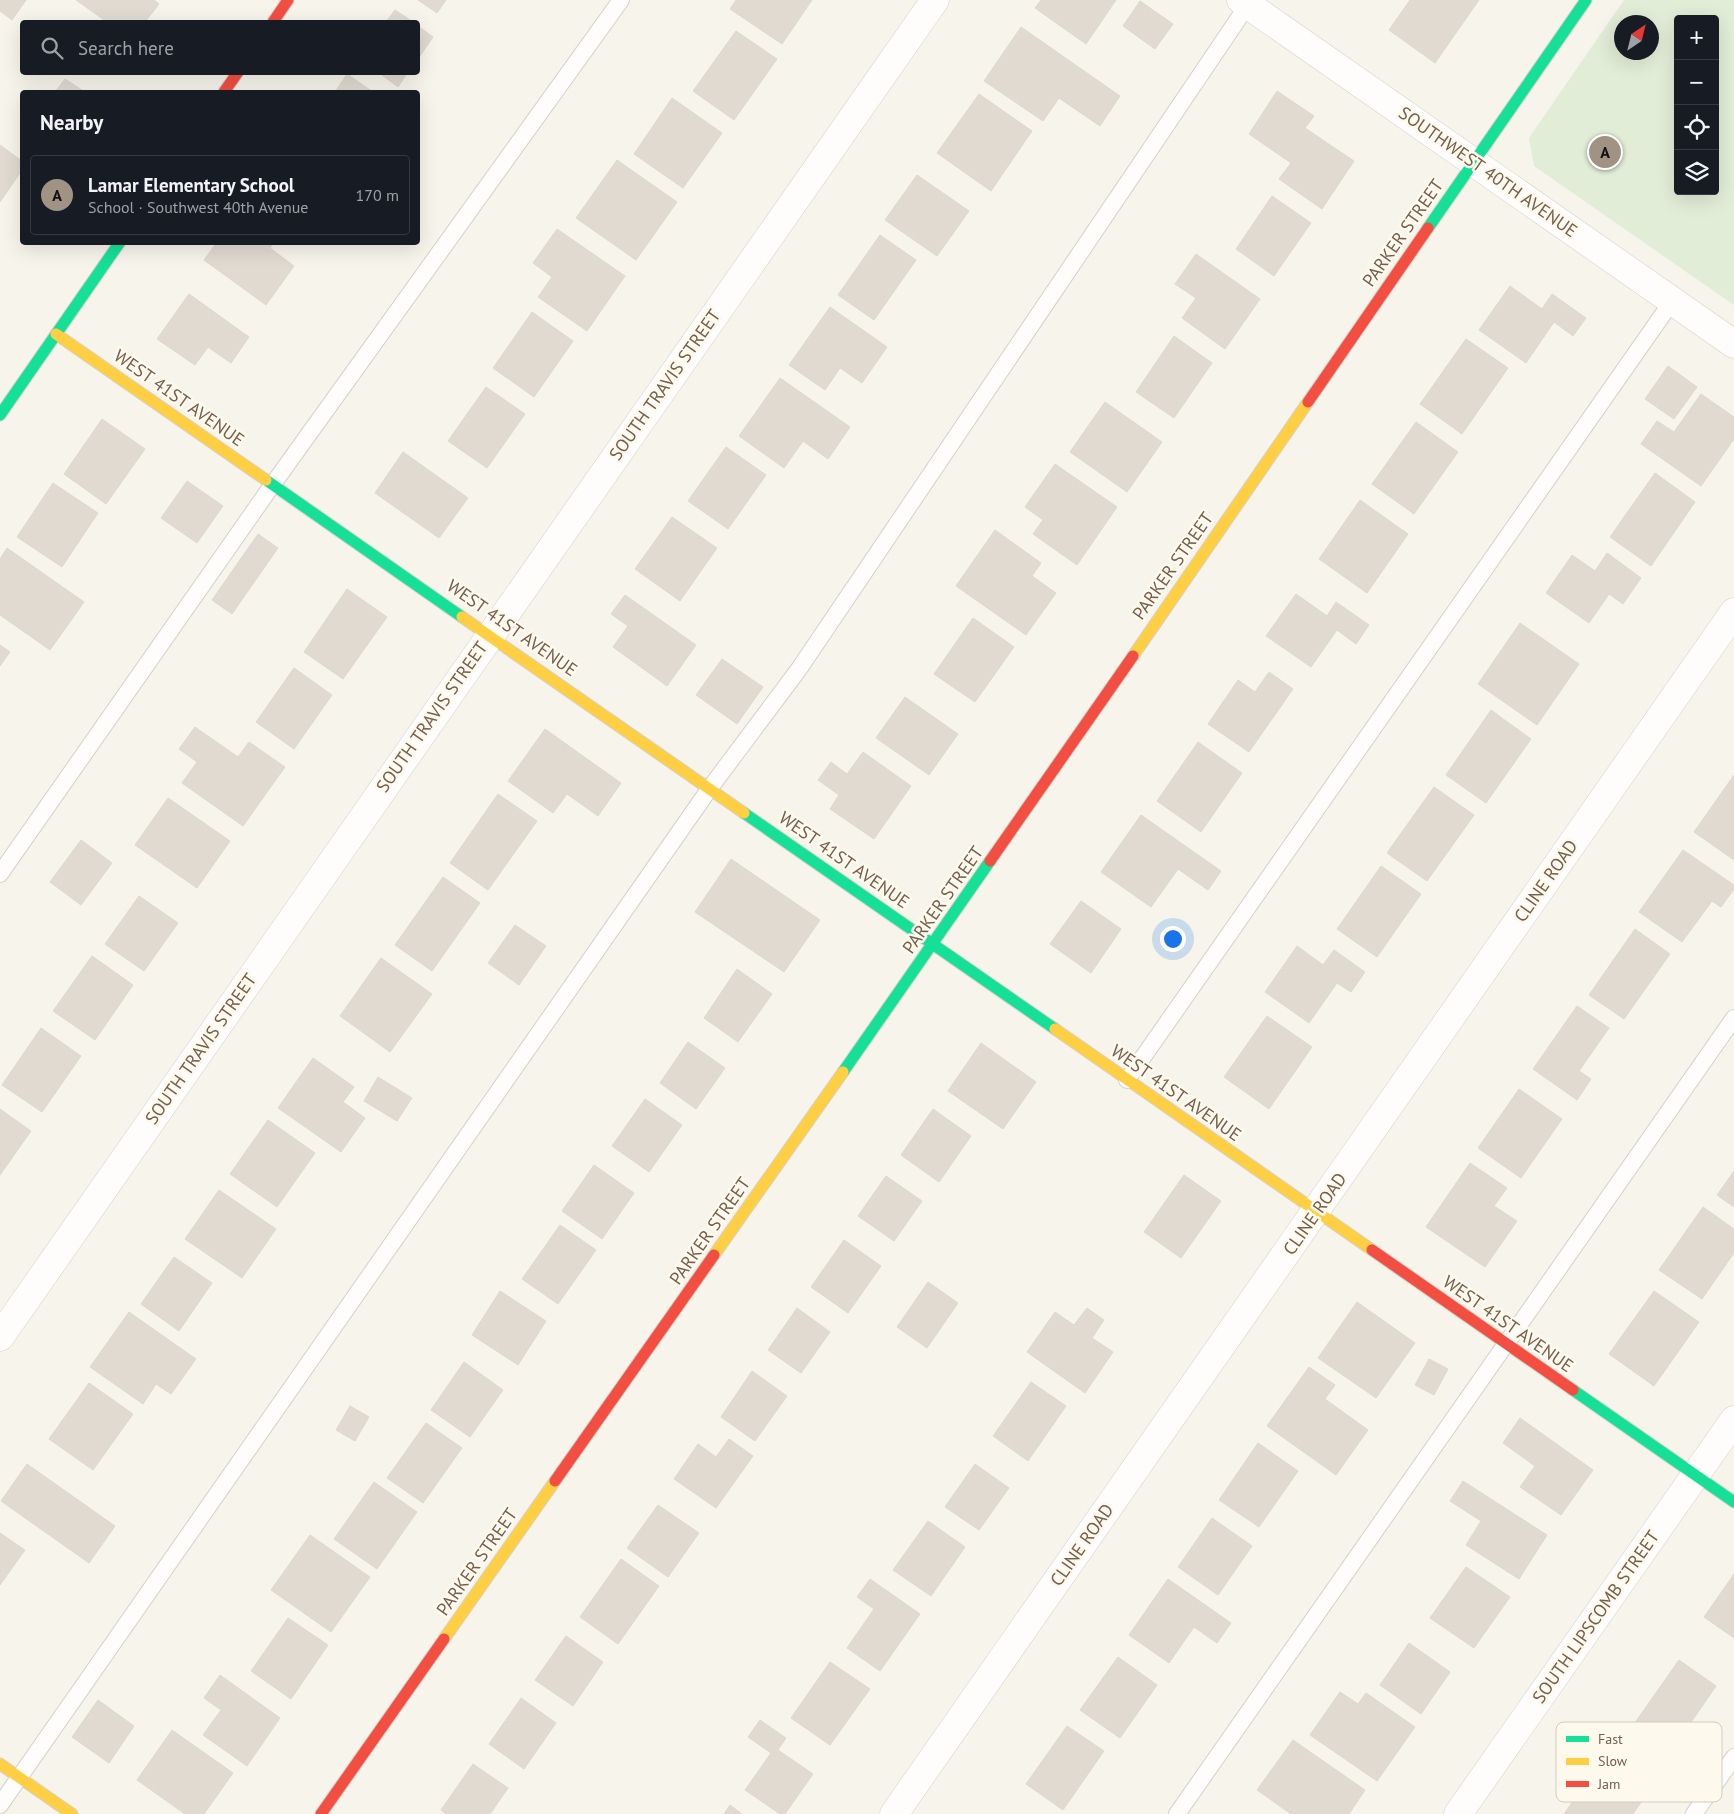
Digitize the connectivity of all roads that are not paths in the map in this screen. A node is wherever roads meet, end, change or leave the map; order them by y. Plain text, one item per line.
1 (288, 0) edge
2 (621, 0) edge
3 (935, 0) edge
4 (1586, 0) edge
5 (1247, 2) edge
6 (273, 20) edge
7 (236, 75) edge
8 (225, 90) edge
9 (1473, 162) junction
10 (118, 245) edge
11 (1673, 300) junction
12 (56, 334) junction
13 (1734, 344) edge
14 (0, 414) edge
15 (273, 484) junction
16 (1734, 612) edge
17 (490, 634) junction
18 (710, 788) junction
19 (0, 874) edge
20 (933, 944) junction
21 (1734, 1018) edge
22 (1127, 1080) junction
23 (1316, 1212) junction
24 (0, 1337) edge
25 (1507, 1345) junction
26 (1734, 1420) edge
27 (1695, 1476) junction
28 (1734, 1502) edge
29 (1734, 1757) edge
30 (0, 1764) edge
31 (1722, 1774) edge
32 (19, 1777) junction
33 (1702, 1802) edge
34 (0, 1805) edge
35 (72, 1814) edge
36 (321, 1814) edge
37 (894, 1814) edge
38 (1177, 1814) edge
39 (1458, 1814) edge
40 (1694, 1814) edge

1 - 6 street
2 - 15 lane
3 - 17 street, SOUTH TRAVIS STREET
4 - 9 street, PARKER STREET
5 - 9 street, SOUTHWEST 40TH AVENUE
5 - 18 lane
7 - 8 street
9 - 11 street, SOUTHWEST 40TH AVENUE
9 - 20 street, PARKER STREET
10 - 12 street
11 - 13 street, SOUTHWEST 40TH AVENUE
11 - 22 lane
12 - 14 street
12 - 15 street, WEST 41ST AVENUE
15 - 17 street, WEST 41ST AVENUE
15 - 19 lane
16 - 23 street, CLINE ROAD
17 - 18 street, WEST 41ST AVENUE
17 - 24 street, SOUTH TRAVIS STREET
18 - 20 street, WEST 41ST AVENUE
18 - 32 lane
20 - 22 street, WEST 41ST AVENUE
20 - 36 street, PARKER STREET
21 - 25 lane
22 - 23 street, WEST 41ST AVENUE
23 - 25 street, WEST 41ST AVENUE
23 - 37 street, CLINE ROAD
25 - 27 street, WEST 41ST AVENUE
25 - 38 lane
26 - 27 street, SOUTH LIPSCOMB STREET
27 - 28 street, WEST 41ST AVENUE
27 - 39 street, SOUTH LIPSCOMB STREET
29 - 31 lane
30 - 32 street
32 - 34 lane
32 - 35 street
33 - 40 lane

